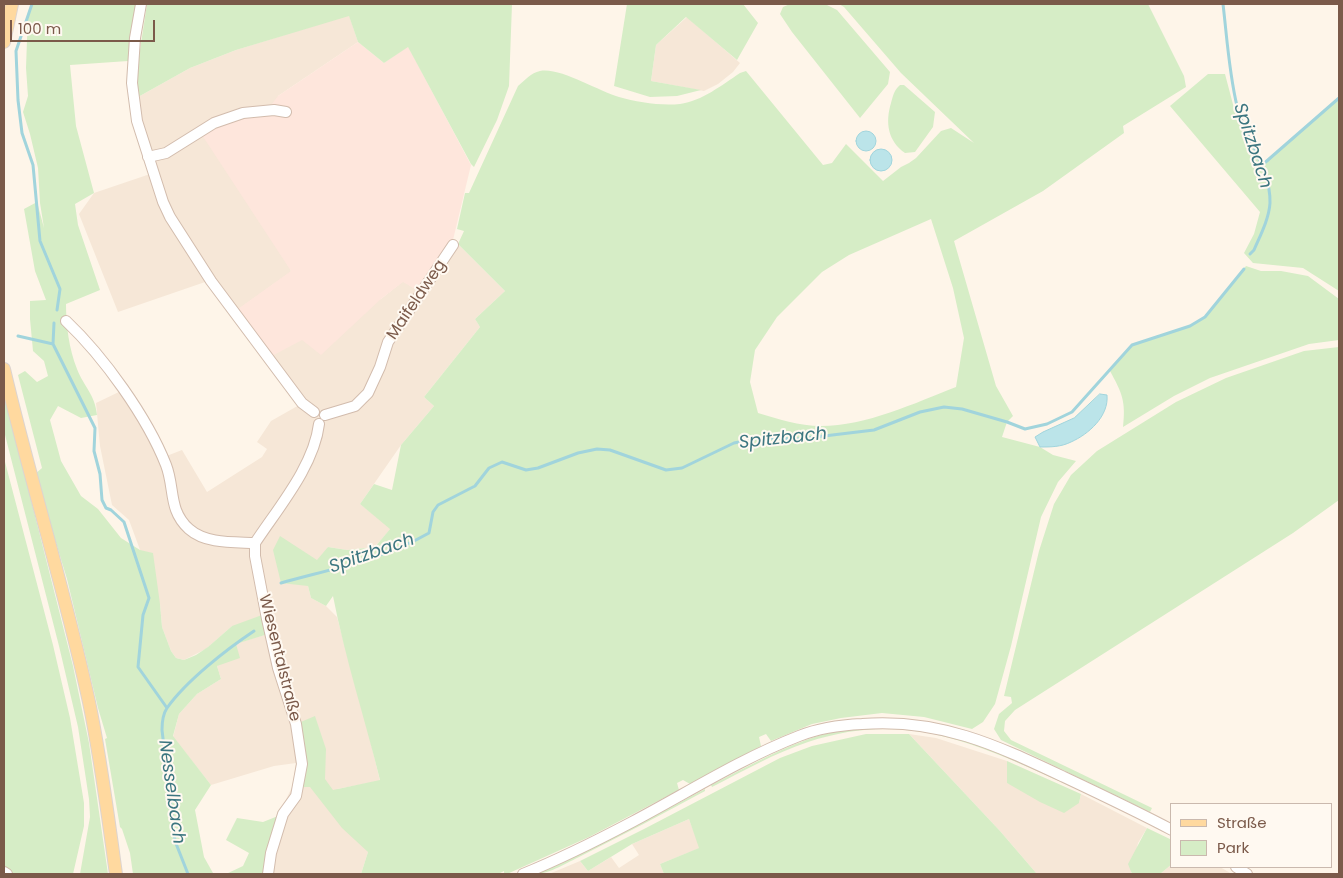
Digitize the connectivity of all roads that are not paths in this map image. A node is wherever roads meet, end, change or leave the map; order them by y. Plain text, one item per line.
1 (12, 4) edge
2 (141, 4) edge
3 (4, 42) edge
4 (286, 112) dead end
5 (148, 157) junction
6 (453, 245) dead end
7 (66, 321) dead end
8 (4, 368) edge
9 (314, 412) junction
10 (325, 415) junction
11 (319, 424) junction
12 (255, 544) junction
13 (1170, 829) edge
14 (116, 874) edge
15 (268, 874) edge
16 (523, 874) edge

1 - 3 main road
2 - 5 street
4 - 5 street
5 - 9 street
6 - 10 street, Maifeldweg
7 - 12 street
8 - 14 main road
9 - 10 street
9 - 11 street
10 - 11 street
11 - 12 street
12 - 15 street, Wiesentalstraße
13 - 16 street

